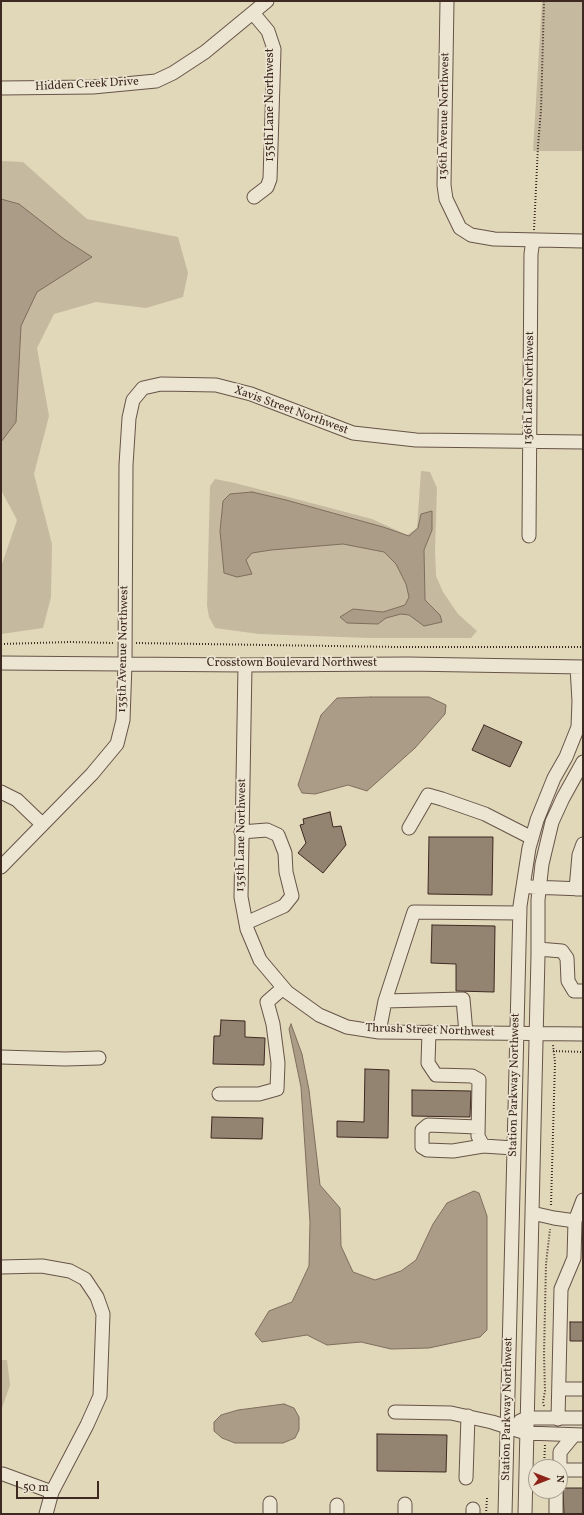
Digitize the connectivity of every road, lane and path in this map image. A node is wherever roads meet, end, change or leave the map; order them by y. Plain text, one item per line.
1 (267, 1) edge
2 (447, 1) edge
3 (544, 1) edge
4 (253, 12) junction
5 (1, 88) edge
6 (254, 197) dead end
7 (533, 240) junction
8 (583, 241) edge
9 (143, 388) joint
10 (530, 441) junction
11 (583, 442) edge
12 (529, 536) dead end
13 (125, 643) junction
14 (1, 644) edge
15 (583, 647) edge
16 (1, 663) edge
17 (125, 664) junction
18 (245, 665) junction
19 (580, 667) edge
20 (562, 765) junction
21 (581, 769) edge
22 (1, 792) edge
23 (42, 824) junction
24 (409, 828) dead end
25 (241, 832) junction
26 (532, 838) junction
27 (583, 844) edge
28 (1, 867) edge
29 (523, 886) junction
30 (540, 888) junction
31 (579, 889) edge
32 (520, 913) junction
33 (246, 923) junction
34 (538, 949) junction
35 (285, 990) junction
36 (583, 991) edge
37 (385, 1001) junction
38 (379, 1032) junction
39 (429, 1032) junction
40 (466, 1033) junction
41 (516, 1033) junction
42 (536, 1033) junction
43 (583, 1034) edge
44 (554, 1051) dead end
45 (583, 1052) edge
46 (1, 1056) edge
47 (99, 1058) dead end
48 (219, 1094) dead end
49 (478, 1127) junction
50 (483, 1146) junction
51 (514, 1148) junction
52 (583, 1200) edge
53 (532, 1213) junction
54 (575, 1221) junction
55 (1, 1267) edge
56 (559, 1389) junction
57 (583, 1389) edge
58 (395, 1412) dead end
59 (468, 1416) junction
60 (527, 1418) junction
61 (583, 1418) edge
62 (558, 1419) junction
63 (507, 1426) junction
64 (526, 1433) junction
65 (545, 1435) junction
66 (578, 1435) edge
67 (544, 1459) edge
68 (560, 1459) edge
69 (568, 1470) edge
70 (583, 1470) edge
71 (3, 1474) dead end
72 (466, 1478) dead end
73 (52, 1492) junction
74 (487, 1498) dead end
75 (556, 1499) edge
76 (46, 1514) edge
77 (486, 1514) edge
78 (505, 1514) edge
79 (525, 1514) edge
80 (556, 1514) edge

1 - 4 street, Hidden Creek Drive
2 - 7 street, 136th Avenue Northwest
3 - 7 path
4 - 5 street, Hidden Creek Drive
4 - 6 street, 135th Lane Northwest
7 - 8 street
7 - 10 street, 136th Lane Northwest
9 - 10 street, Xavis Street Northwest
9 - 13 street, 135th Avenue Northwest
10 - 11 street, Xavis Street Northwest
10 - 12 street, 136th Lane Northwest
13 - 14 path
13 - 15 path
13 - 17 street, 135th Avenue Northwest
16 - 17 street, Crosstown Boulevard Northwest
17 - 18 street, Crosstown Boulevard Northwest
17 - 23 street, 135th Avenue Northwest
18 - 19 street, Crosstown Boulevard Northwest
18 - 25 street, 135th Lane Northwest
19 - 20 street, Station Parkway Northwest
20 - 21 street
20 - 26 street, Station Parkway Northwest
21 - 30 street, Station Parkway Northwest
22 - 23 street
23 - 28 street, 135th Avenue Northwest
24 - 26 street
25 - 33 street, 135th Lane Northwest
25 - 33 street
26 - 29 street, Station Parkway Northwest
27 - 31 street
29 - 30 street
29 - 32 street, Station Parkway Northwest
30 - 31 street
30 - 34 street, Station Parkway Northwest
32 - 37 street
32 - 41 street, Station Parkway Northwest
33 - 35 street, 135th Lane Northwest
34 - 36 street
34 - 42 street, Station Parkway Northwest
35 - 38 street, Thrush Street Northwest
35 - 48 street
37 - 38 street
37 - 40 street
38 - 39 street, Thrush Street Northwest
39 - 40 street, Thrush Street Northwest
39 - 49 street
40 - 41 street, Thrush Street Northwest
41 - 42 street, Thrush Street Northwest
41 - 51 street, Station Parkway Northwest
42 - 43 street, Thrush Street Northwest
42 - 53 street, Station Parkway Northwest
44 - 45 path
46 - 47 street
49 - 50 street
49 - 50 street
50 - 51 street
51 - 63 street, Station Parkway Northwest
52 - 54 street
53 - 54 street
53 - 60 street, Station Parkway Northwest
54 - 56 street
55 - 73 street
56 - 57 street
56 - 62 street
58 - 59 street
59 - 63 street
59 - 72 street
60 - 62 street
60 - 63 street
60 - 64 street, Station Parkway Northwest
61 - 62 street
63 - 64 street
63 - 78 street, Station Parkway Northwest
64 - 65 street
64 - 79 street, Station Parkway Northwest
65 - 66 street
65 - 67 path
66 - 68 street
69 - 70 street
71 - 73 street
73 - 76 street
74 - 77 path
75 - 80 street

